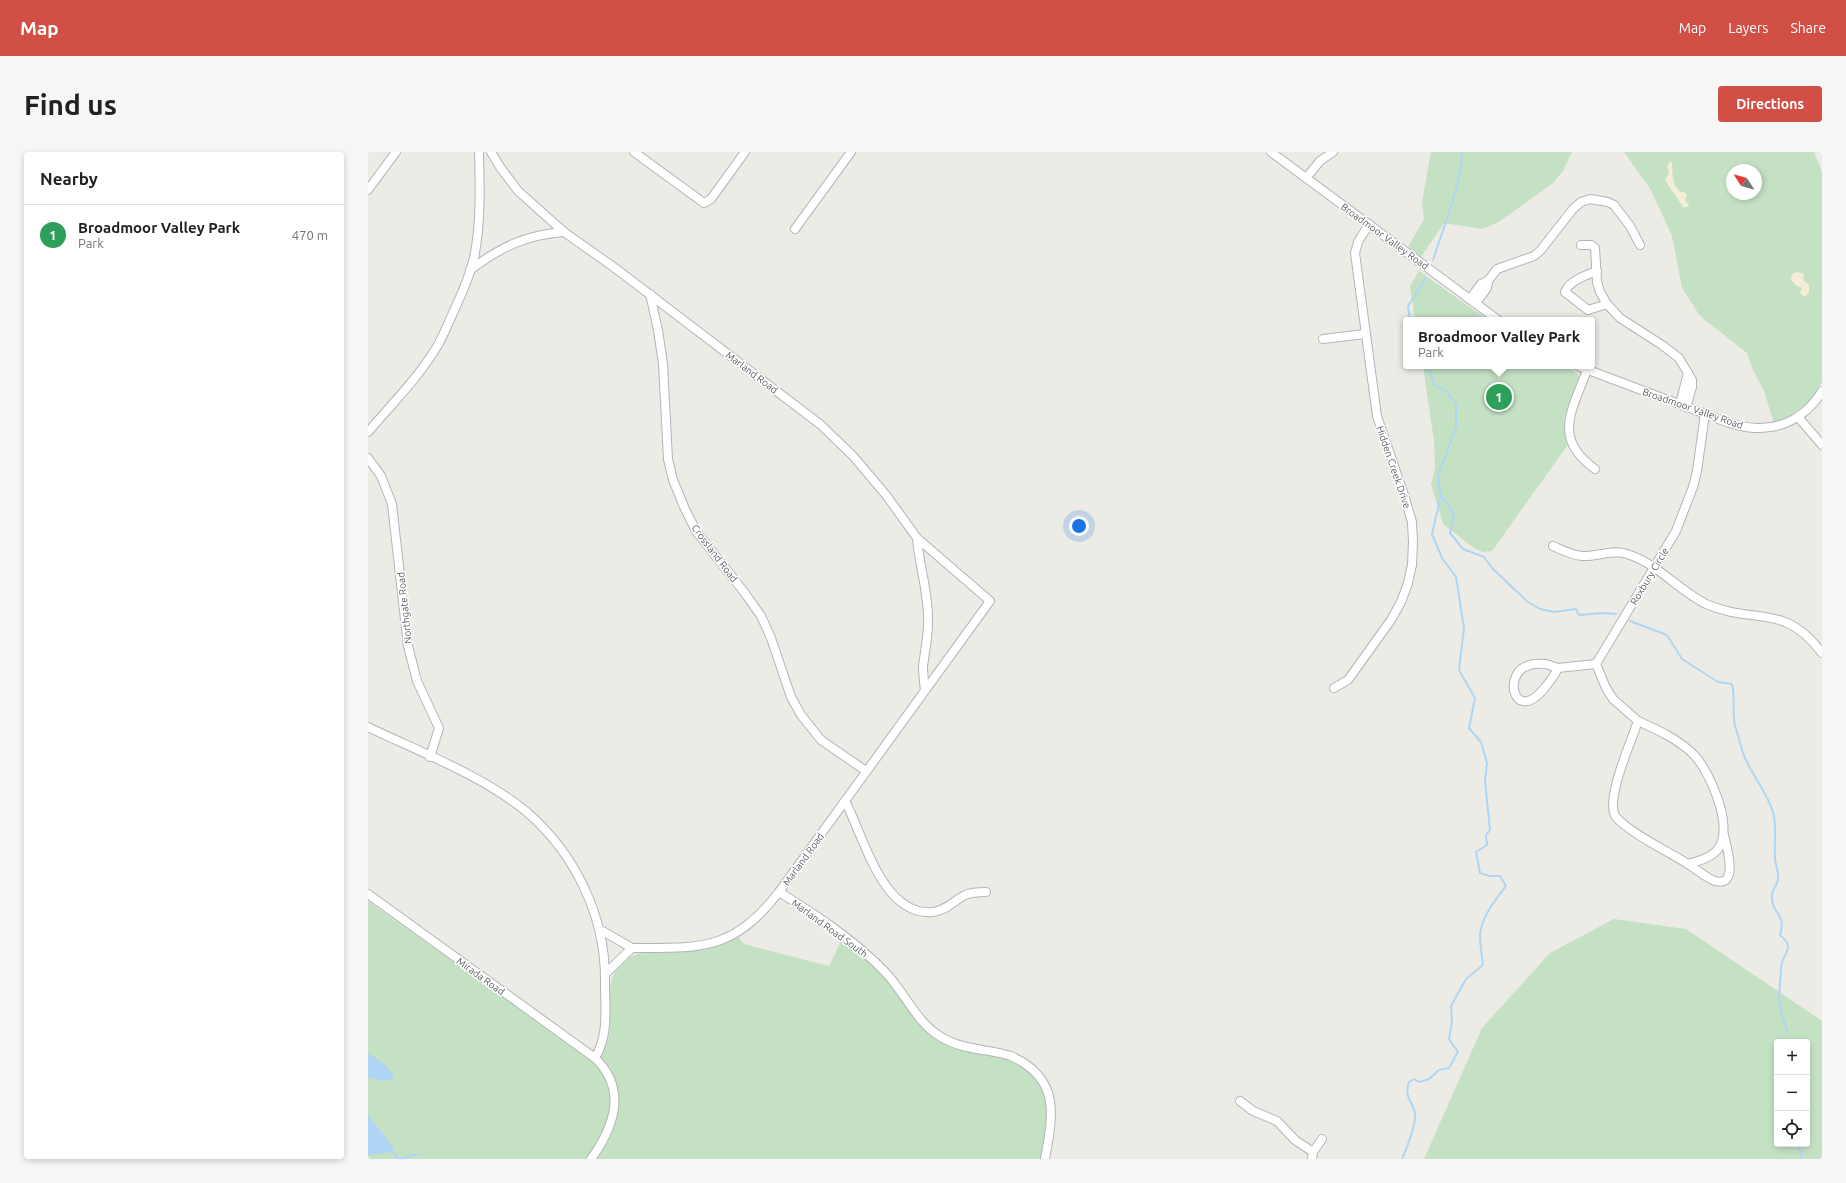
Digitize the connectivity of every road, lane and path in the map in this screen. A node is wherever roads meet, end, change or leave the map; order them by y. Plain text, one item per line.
1 (396, 152) edge
2 (479, 152) edge
3 (491, 152) edge
4 (634, 152) edge
5 (745, 152) edge
6 (851, 152) edge
7 (1271, 152) edge
8 (1333, 152) edge
9 (1306, 178) junction
10 (368, 190) edge
11 (1369, 224) junction
12 (795, 229) dead end
13 (564, 232) junction
14 (1582, 245) dead end
15 (1640, 245) dead end
16 (470, 270) junction
17 (1596, 271) junction
18 (650, 294) junction
19 (1473, 301) junction
20 (1606, 304) junction
21 (1494, 317) edge
22 (1365, 334) junction
23 (1323, 339) dead end
24 (1587, 370) joint
25 (1822, 391) edge
26 (1683, 405) junction
27 (1705, 414) junction
28 (1798, 417) junction
29 (368, 432) edge
30 (1822, 445) edge
31 (368, 458) edge
32 (1595, 469) dead end
33 (917, 538) junction
34 (1553, 546) dead end
35 (1654, 568) junction
36 (1822, 653) edge
37 (1596, 664) junction
38 (1558, 668) junction
39 (1334, 688) dead end
40 (925, 690) junction
41 (1638, 721) junction
42 (368, 727) edge
43 (430, 757) junction
44 (866, 771) junction
45 (845, 801) junction
46 (1724, 835) junction
47 (1688, 864) junction
48 (779, 892) junction
49 (986, 892) dead end
50 (368, 894) edge
51 (599, 929) junction
52 (632, 948) junction
53 (606, 972) junction
54 (595, 1058) junction
55 (1240, 1101) dead end
56 (1322, 1139) dead end
57 (1312, 1156) edge
58 (591, 1159) edge
59 (1045, 1159) edge

1 - 10 street
2 - 16 street
3 - 13 street, Marland Road
4 - 5 street
6 - 12 street
7 - 9 street, Broadmoor Valley Road
8 - 9 street
9 - 11 street, Broadmoor Valley Road
11 - 19 street, Broadmoor Valley Road
11 - 22 street, Hidden Creek Drive
13 - 16 street
13 - 18 street, Marland Road
14 - 17 street
15 - 19 street
16 - 29 street
17 - 20 street
17 - 20 street
18 - 33 street, Marland Road
18 - 44 street, Crossland Road
19 - 21 street, Broadmoor Valley Road
20 - 26 street
22 - 23 street
22 - 39 street, Hidden Creek Drive
24 - 26 street, Broadmoor Valley Road
24 - 32 street
25 - 28 street, Broadmoor Valley Road
26 - 27 street, Broadmoor Valley Road
27 - 28 street, Broadmoor Valley Road
27 - 35 street, Roxbury Circle
28 - 30 street
31 - 43 street, Northgate Road
33 - 40 street
33 - 40 street, Marland Road
34 - 35 street
35 - 36 street
35 - 37 street, Roxbury Circle
37 - 38 street
37 - 41 street
38 - 38 street
40 - 44 street, Marland Road
41 - 46 street
41 - 47 street
42 - 43 street
43 - 51 street
44 - 45 street, Marland Road
45 - 48 street, Marland Road
45 - 49 street
46 - 47 street
46 - 47 street
48 - 52 street, Marland Road
48 - 59 street, Marland Road South
50 - 54 street, Mirada Road
51 - 52 street
51 - 53 street
52 - 53 street
53 - 54 street
54 - 58 street, Mirada Road
55 - 57 street
56 - 57 street

